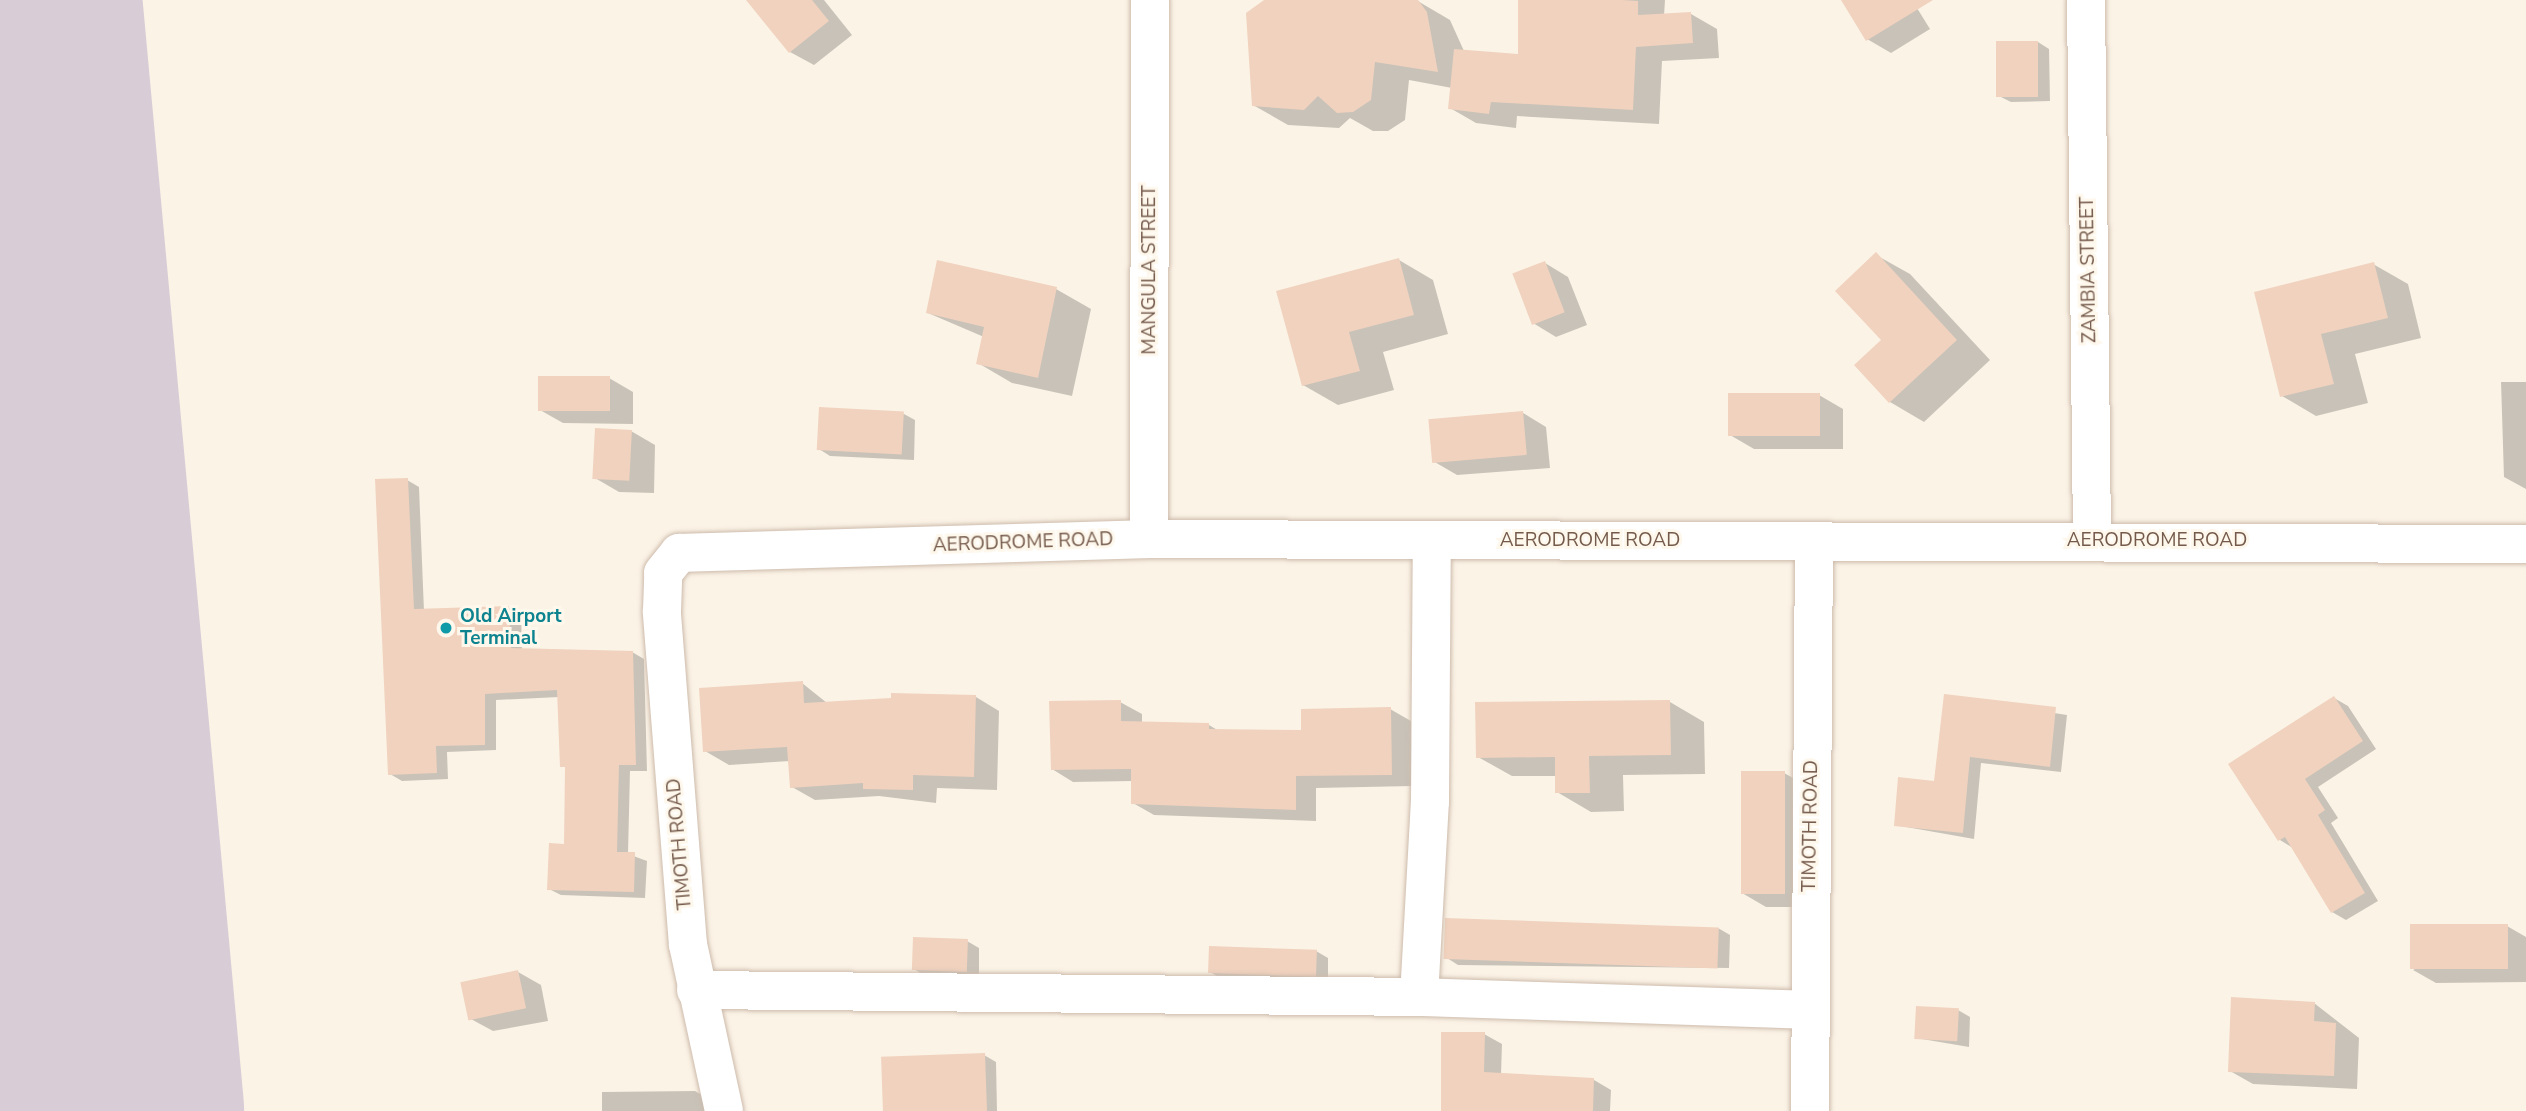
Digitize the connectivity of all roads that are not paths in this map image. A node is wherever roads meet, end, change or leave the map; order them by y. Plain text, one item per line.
1 (1150, 0) edge
2 (2086, 0) edge
3 (1149, 539) junction
4 (1432, 540) junction
5 (2092, 540) junction
6 (1814, 542) junction
7 (2526, 544) edge
8 (663, 573) joint
9 (696, 990) junction
10 (1419, 997) junction
11 (1809, 1010) junction
12 (724, 1111) edge
13 (1810, 1111) edge

1 - 3 street, MANGULA STREET
2 - 5 street, ZAMBIA STREET
3 - 4 street, AERODROME ROAD
3 - 8 street, AERODROME ROAD
4 - 6 street, AERODROME ROAD
4 - 10 street
5 - 6 street, AERODROME ROAD
5 - 7 street, AERODROME ROAD
6 - 11 street, TIMOTH ROAD
8 - 9 street, TIMOTH ROAD
9 - 10 street
9 - 12 street, TIMOTH ROAD
10 - 11 street
11 - 13 street, TIMOTH ROAD

